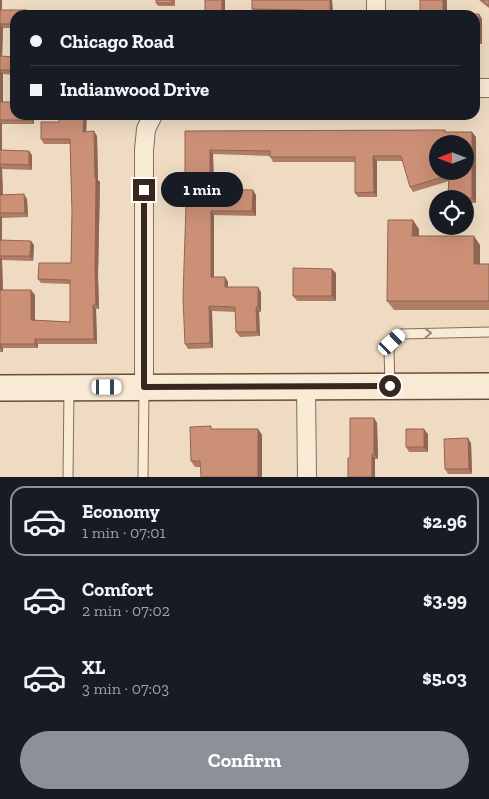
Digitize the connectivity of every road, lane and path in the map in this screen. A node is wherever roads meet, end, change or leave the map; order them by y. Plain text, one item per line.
1 (150, 120) edge
2 (489, 332) edge
3 (306, 386) junction
4 (390, 386) junction
5 (489, 386) edge
6 (70, 387) junction
7 (144, 387) junction
8 (0, 388) edge
9 (68, 476) edge
10 (143, 476) edge
11 (307, 476) edge

1 - 7 street
4 -> 2 lane
3 - 4 street
3 - 7 street
3 - 11 street
4 - 5 street
6 - 7 street
6 - 8 street
6 - 9 lane
7 - 10 lane

